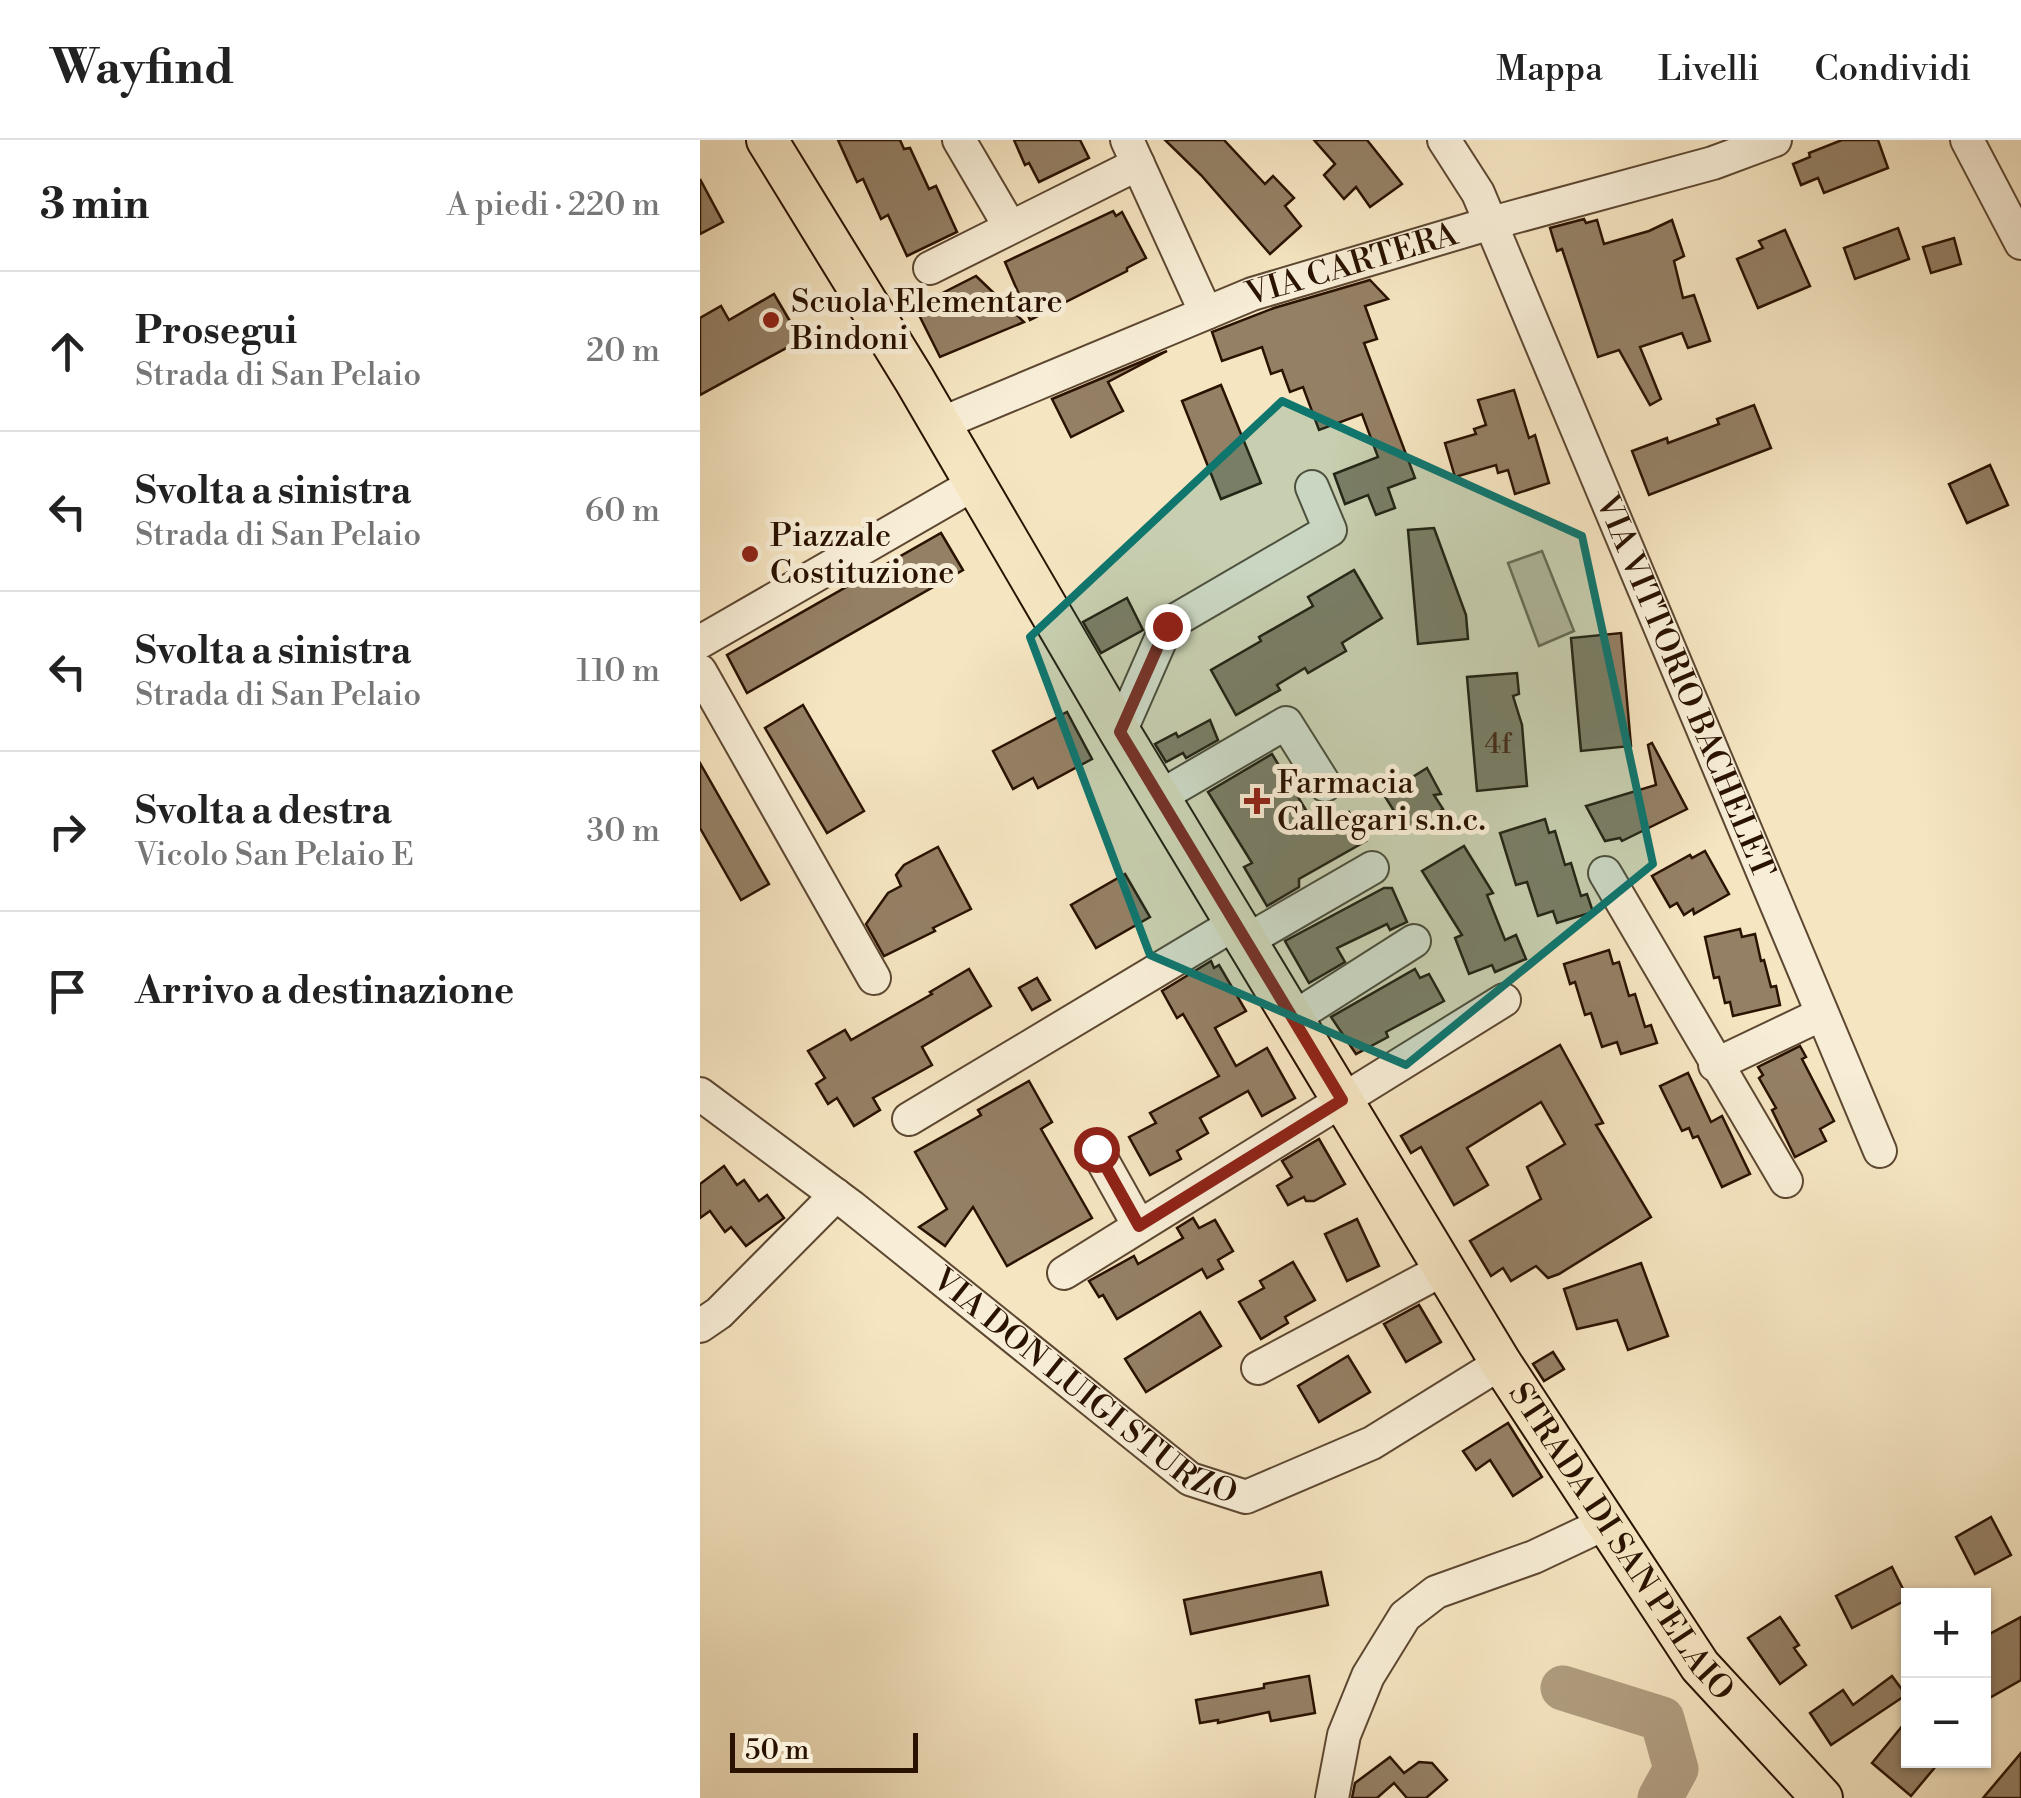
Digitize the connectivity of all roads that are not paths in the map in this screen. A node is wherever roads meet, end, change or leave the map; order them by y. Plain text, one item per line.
1 (766, 140) edge
2 (959, 140) edge
3 (1444, 140) edge
4 (1775, 140) edge
5 (1967, 140) edge
6 (1132, 152) edge
7 (1488, 224) junction
8 (1010, 227) junction
9 (2021, 243) edge
10 (930, 268) dead end
11 (1206, 313) junction
12 (940, 424) junction
13 (974, 484) junction
14 (1312, 487) dead end
15 (700, 642) edge
16 (700, 670) edge
17 (1120, 732) junction
18 (1325, 785) dead end
19 (1159, 797) junction
20 (1372, 868) dead end
21 (1605, 873) dead end
22 (1241, 932) junction
23 (1414, 941) dead end
24 (874, 978) dead end
25 (1504, 1000) dead end
26 (1822, 1014) junction
27 (1292, 1018) junction
28 (1716, 1065) junction
29 (1342, 1100) junction
30 (708, 1112) edge
31 (909, 1119) dead end
32 (1096, 1149) dead end
33 (1880, 1151) dead end
34 (1786, 1181) dead end
35 (836, 1195) junction
36 (1139, 1226) junction
37 (1444, 1269) junction
38 (1064, 1273) dead end
39 (700, 1326) edge
40 (1501, 1363) junction
41 (1258, 1368) dead end
42 (1606, 1523) junction
43 (1332, 1798) edge
44 (1822, 1798) edge

1 - 12 main road, STRADA DI SAN PELAIO
2 - 8 street
3 - 7 street, VIA VITTORIO BACHELET
4 - 7 street, VIA CARTERA
5 - 9 street
6 - 8 street
6 - 11 street
7 - 11 street, VIA CARTERA
7 - 26 street, VIA VITTORIO BACHELET
8 - 10 street
11 - 12 street, VIA CARTERA
12 - 13 main road, STRADA DI SAN PELAIO
13 - 15 street
13 - 17 main road, STRADA DI SAN PELAIO
14 - 17 street
16 - 24 street
17 - 19 main road, STRADA DI SAN PELAIO
18 - 19 street
19 - 22 main road, STRADA DI SAN PELAIO
20 - 22 street
21 - 28 street
22 - 27 main road, STRADA DI SAN PELAIO
22 - 31 street
23 - 27 street
25 - 29 street
26 - 28 street
26 - 33 street, VIA VITTORIO BACHELET
27 - 29 main road, STRADA DI SAN PELAIO
28 - 34 street
29 - 36 street
29 - 37 main road, STRADA DI SAN PELAIO
30 - 35 street, VIA DON LUIGI STURZO
32 - 36 street
35 - 39 street
35 - 40 street, VIA DON LUIGI STURZO
36 - 38 street
37 - 40 main road, STRADA DI SAN PELAIO
37 - 41 street
40 - 42 main road, STRADA DI SAN PELAIO
42 - 43 street
42 - 44 main road, STRADA DI SAN PELAIO

